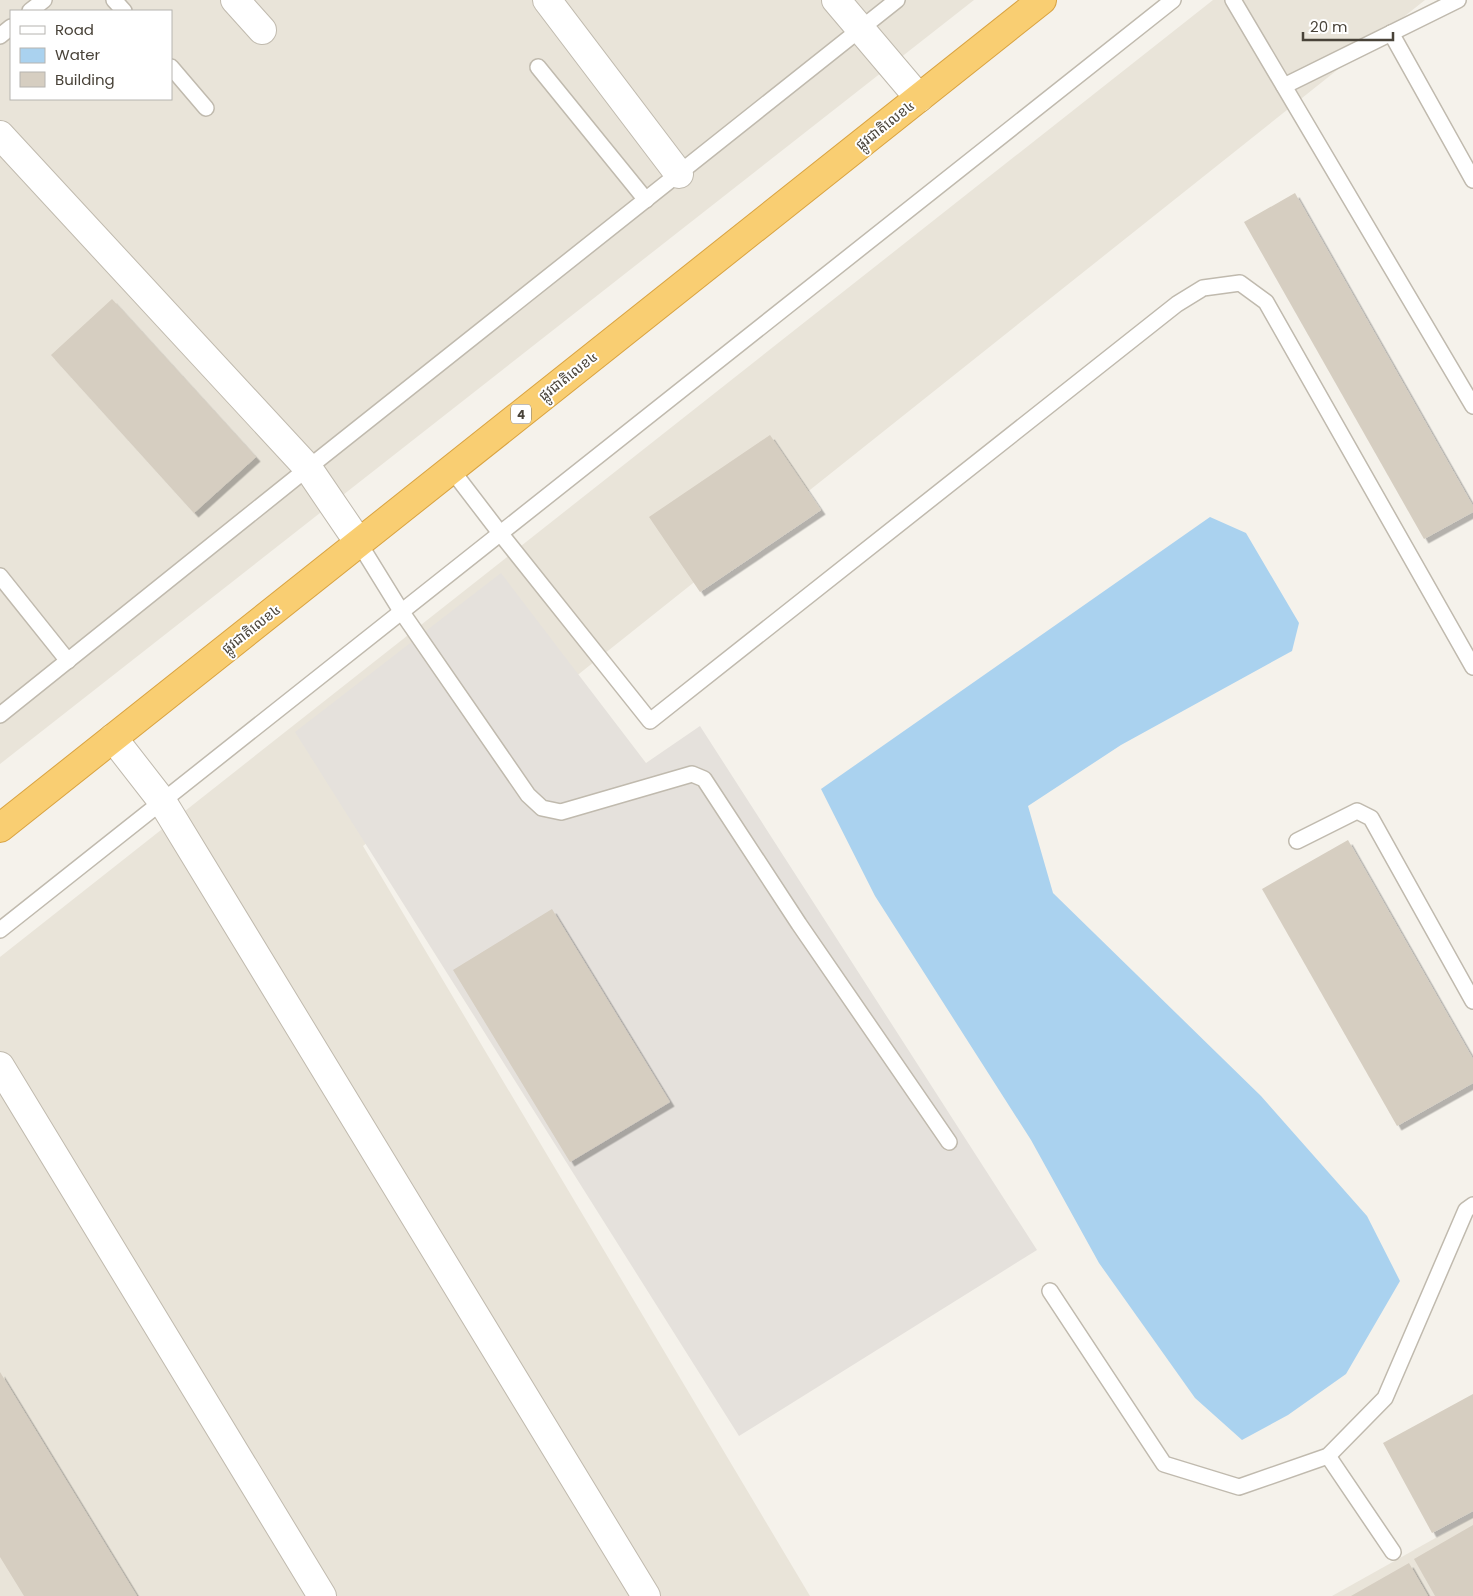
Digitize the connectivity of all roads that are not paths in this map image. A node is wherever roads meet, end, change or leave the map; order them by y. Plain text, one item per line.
1 (44, 0) edge
2 (114, 0) edge
3 (235, 0) edge
4 (547, 0) edge
5 (836, 0) edge
6 (897, 0) edge
7 (1042, 0) edge
8 (1172, 0) edge
9 (1233, 0) edge
10 (1458, 0) edge
11 (31, 10) edge
12 (123, 10) edge
13 (10, 28) edge
14 (860, 29) junction
15 (262, 30) dead end
16 (1391, 33) junction
17 (0, 36) edge
18 (538, 67) dead end
19 (172, 68) edge
20 (1284, 86) junction
21 (919, 98) junction
22 (206, 108) dead end
23 (0, 135) edge
24 (679, 174) junction
25 (1473, 180) edge
26 (646, 200) junction
27 (1473, 406) edge
28 (308, 468) junction
29 (452, 469) junction
30 (500, 533) junction
31 (359, 543) junction
32 (0, 576) edge
33 (402, 611) junction
34 (68, 661) junction
35 (1473, 667) edge
36 (0, 716) edge
37 (113, 738) junction
38 (162, 801) junction
39 (0, 828) edge
40 (1297, 841) dead end
41 (0, 930) edge
42 (1473, 1002) edge
43 (0, 1066) edge
44 (949, 1142) dead end
45 (1473, 1205) edge
46 (1050, 1291) dead end
47 (1328, 1456) junction
48 (1393, 1552) dead end
49 (322, 1596) edge
50 (646, 1596) edge

1 - 11 lane
2 - 12 lane
3 - 15 street
4 - 24 street
5 - 14 street
6 - 14 lane
7 - 21 highway, ផ្លូវជាតិលេខ៤ / 4
8 - 30 lane
9 - 20 lane
10 - 16 lane
13 - 17 lane
14 - 21 street
14 - 24 lane
16 - 20 lane
16 - 25 lane
18 - 26 lane
19 - 22 lane
20 - 27 lane
21 - 29 highway, ផ្លូវជាតិលេខ៤ / 4
23 - 28 street
24 - 26 lane
26 - 28 lane
28 - 31 street
28 - 34 lane
29 - 30 lane
29 - 31 highway, ផ្លូវជាតិលេខ៤ / 4
30 - 33 lane
30 - 35 lane
31 - 33 lane
31 - 37 highway, ផ្លូវជាតិលេខ៤ / 4
32 - 34 lane
33 - 38 lane
33 - 44 lane
34 - 36 lane
37 - 38 street
37 - 39 highway, ផ្លូវជាតិលេខ៤ / 4
38 - 41 lane
38 - 50 street
40 - 42 lane
43 - 49 street
45 - 47 lane
46 - 47 lane
47 - 48 lane

